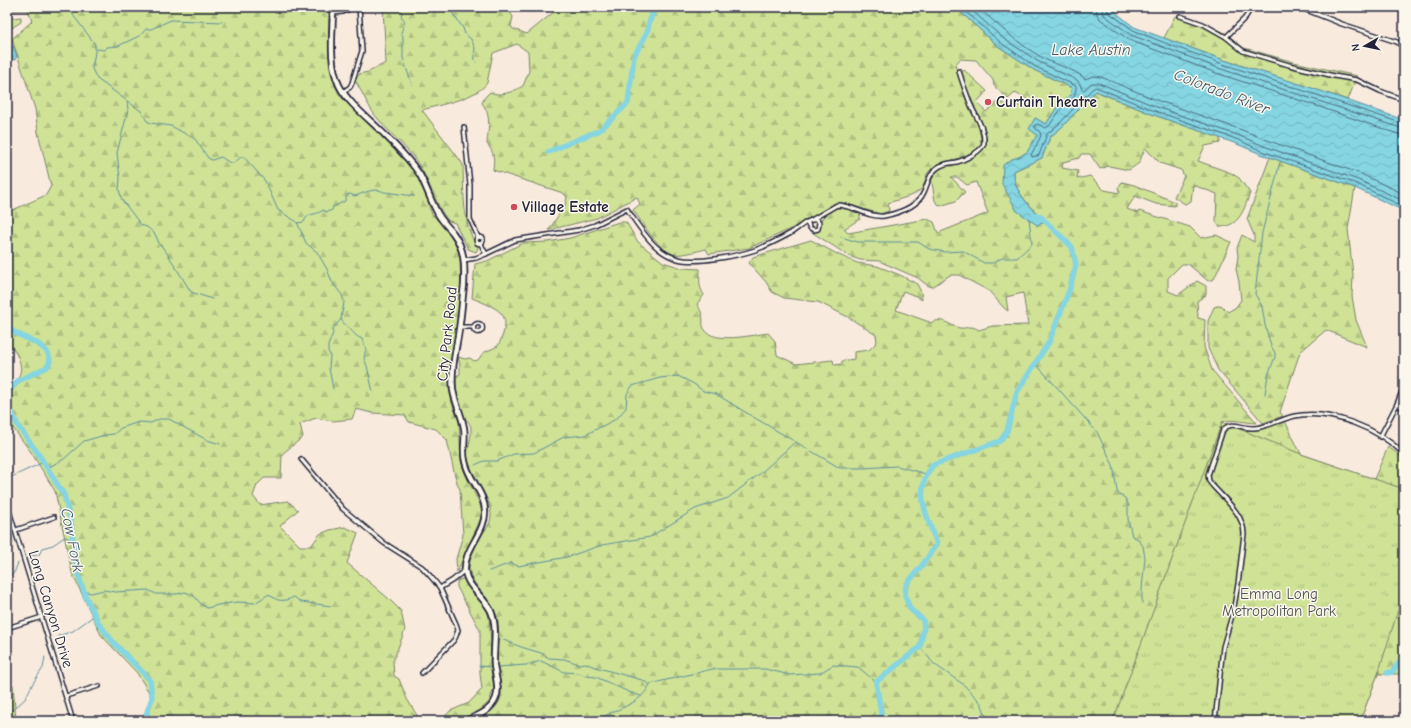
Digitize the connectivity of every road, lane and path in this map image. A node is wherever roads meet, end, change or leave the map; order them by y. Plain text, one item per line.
1 (333, 7) edge
2 (353, 7) edge
3 (359, 7) edge
4 (1252, 7) edge
5 (1299, 7) edge
6 (333, 13) junction
7 (1180, 16) dead end
8 (1226, 36) junction
9 (1404, 46) edge
10 (959, 71) dead end
11 (343, 92) junction
12 (1404, 100) edge
13 (464, 127) dead end
14 (813, 219) junction
15 (808, 222) junction
16 (486, 254) junction
17 (464, 260) junction
18 (473, 327) dead end
19 (459, 328) junction
20 (1404, 386) edge
21 (1397, 404) junction
22 (1404, 409) edge
23 (1380, 436) junction
24 (1404, 454) edge
25 (301, 458) dead end
26 (7, 504) edge
27 (54, 518) dead end
28 (16, 530) junction
29 (465, 570) junction
30 (440, 588) junction
31 (42, 618) junction
32 (7, 628) edge
33 (422, 673) dead end
34 (99, 686) dead end
35 (66, 696) junction
36 (73, 721) edge
37 (466, 721) edge
38 (1215, 721) edge

1 - 6 street, City Park Road
2 - 6 street
3 - 11 street
4 - 8 street
5 - 9 street
6 - 11 street, City Park Road
7 - 8 street
8 - 12 street
10 - 14 street
11 - 17 street, City Park Road
13 - 16 street
14 - 15 street
14 - 15 street
15 - 16 street
16 - 17 street
17 - 19 street, City Park Road
18 - 19 street
19 - 29 street, City Park Road
20 - 21 street
21 - 22 street
21 - 23 street
23 - 24 street
23 - 38 street
25 - 30 street
26 - 28 street, Long Canyon Drive
27 - 28 street
28 - 31 street, Long Canyon Drive
29 - 30 street
29 - 37 street
30 - 33 street
31 - 32 street
31 - 35 street, Long Canyon Drive
34 - 35 street
35 - 36 street, Long Canyon Drive

